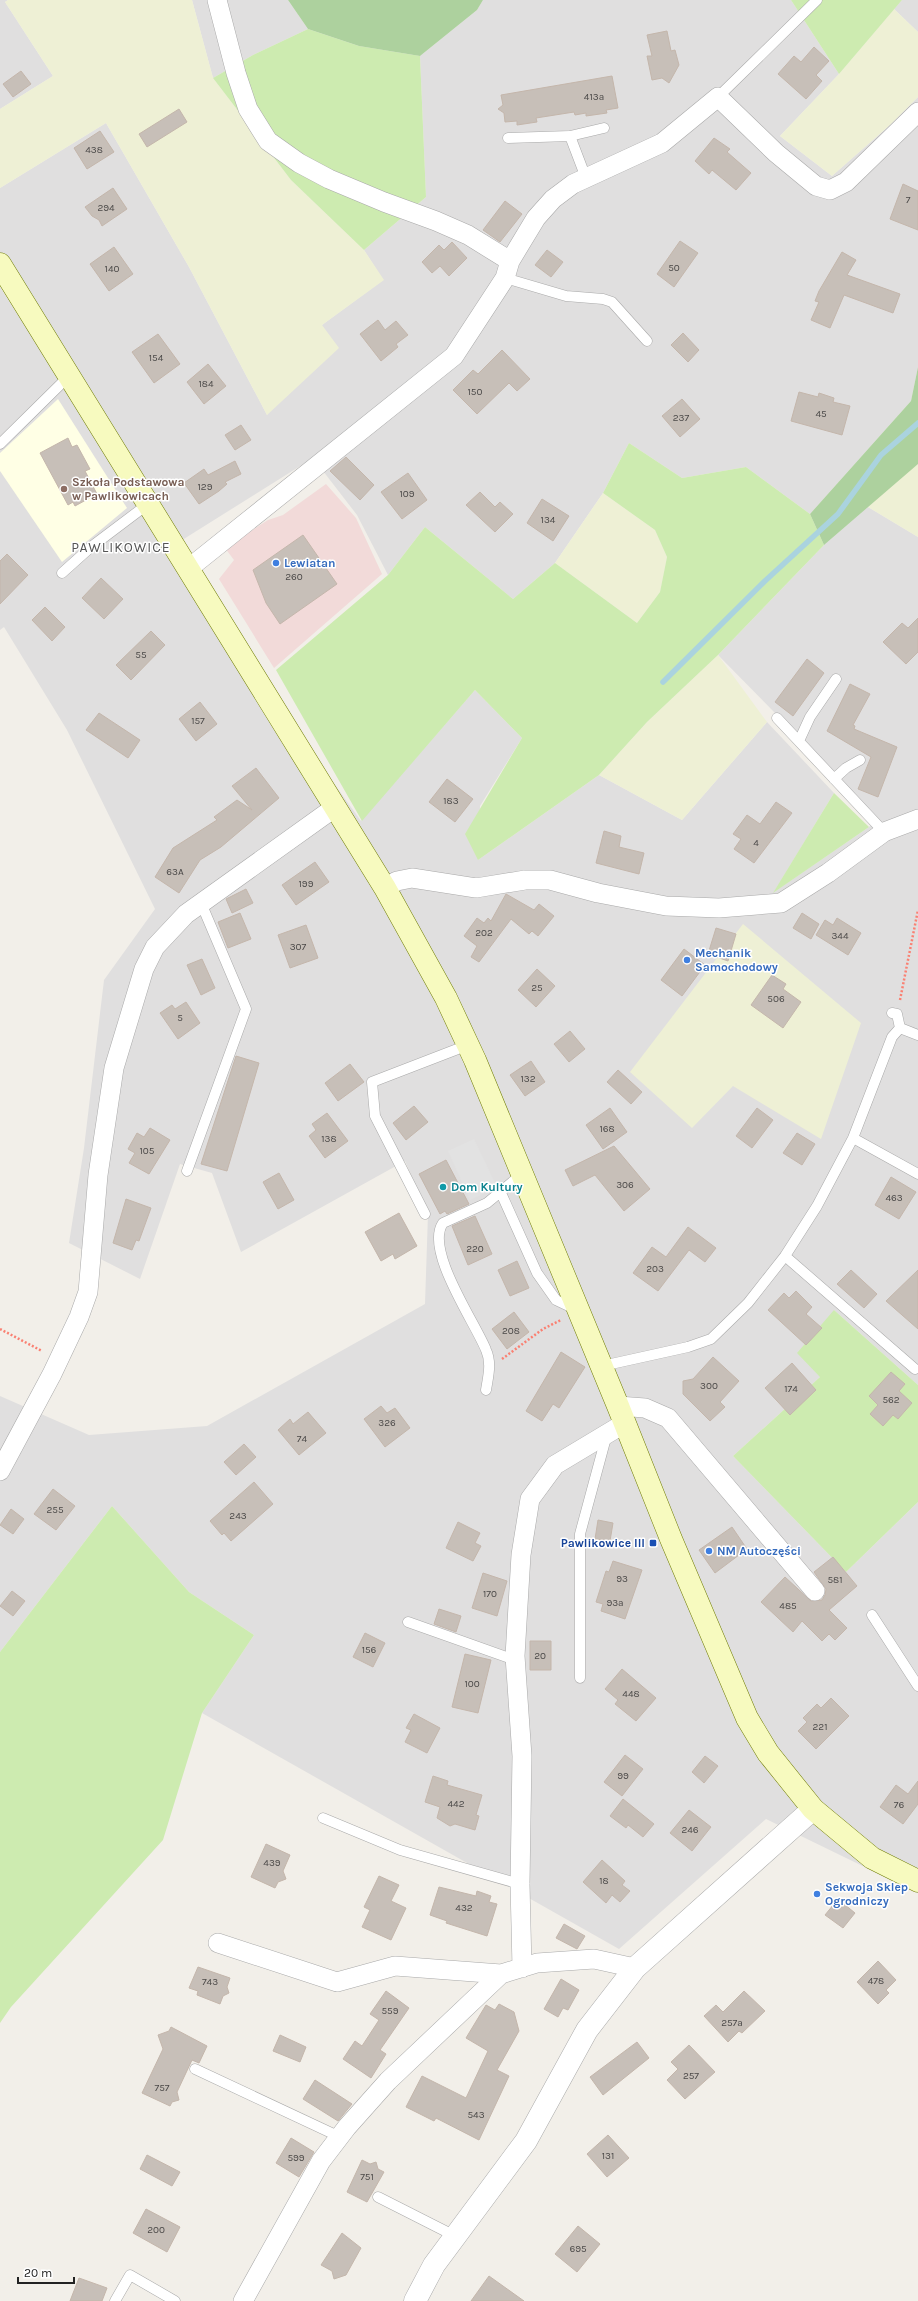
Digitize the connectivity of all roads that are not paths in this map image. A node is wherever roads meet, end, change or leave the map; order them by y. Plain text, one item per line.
1 (218, 0) edge
2 (817, 0) edge
3 (718, 97) junction
4 (918, 112) edge
5 (604, 128) dead end
6 (570, 136) junction
7 (508, 138) dead end
8 (586, 178) junction
9 (0, 264) edge
10 (507, 270) junction
11 (647, 341) dead end
12 (69, 376) junction
13 (0, 444) edge
14 (148, 504) junction
15 (188, 569) junction
16 (62, 573) dead end
17 (836, 679) dead end
18 (777, 718) dead end
19 (799, 741) junction
20 (860, 760) dead end
21 (834, 779) junction
22 (334, 808) junction
23 (918, 819) edge
24 (884, 832) junction
25 (385, 888) junction
26 (201, 903) junction
27 (894, 1014) road end
28 (900, 1028) junction
29 (918, 1035) edge
30 (468, 1045) junction
31 (853, 1138) junction
32 (187, 1171) dead end
33 (522, 1174) junction
34 (918, 1174) edge
35 (501, 1192) junction
36 (425, 1214) dead end
37 (785, 1256) junction
38 (579, 1311) junction
39 (602, 1366) junction
40 (915, 1369) dead end
41 (486, 1390) dead end
42 (622, 1414) junction
43 (606, 1434) junction
44 (0, 1470) edge
45 (815, 1591) dead end
46 (872, 1615) dead end
47 (408, 1622) dead end
48 (515, 1660) junction
49 (580, 1678) dead end
50 (918, 1686) edge
51 (813, 1809) junction
52 (323, 1818) dead end
53 (918, 1881) edge
54 (520, 1884) junction
55 (218, 1943) dead end
56 (522, 1968) junction
57 (635, 1968) junction
58 (501, 1974) junction
59 (195, 2069) dead end
60 (340, 2137) junction
61 (378, 2197) dead end
62 (455, 2236) junction
63 (115, 2301) edge
64 (176, 2301) edge
65 (243, 2301) edge
66 (415, 2301) edge

1 - 10 street
2 - 3 lane
3 - 4 street
3 - 8 street
5 - 6 lane
6 - 7 lane
6 - 8 lane
8 - 10 street
9 - 12 main road
10 - 11 lane
10 - 15 street
12 - 13 lane
12 - 14 main road
14 - 15 main road
14 - 16 lane
15 - 22 main road
17 - 19 lane
18 - 19 lane
19 - 21 lane
20 - 21 lane
21 - 24 lane
22 - 25 main road
22 - 26 street
23 - 24 street
24 - 25 street
25 - 30 main road
26 - 32 lane
26 - 44 street
27 - 28 lane
28 - 29 lane
28 - 31 lane
30 - 33 main road
30 - 36 lane
31 - 34 lane
31 - 37 lane
33 - 35 lane
33 - 38 main road
35 - 38 lane
35 - 41 lane
37 - 39 lane
37 - 40 lane
38 - 39 main road
39 - 42 main road
42 - 43 street
42 - 45 street
42 - 51 main road
43 - 48 street
43 - 49 lane
46 - 50 lane
47 - 48 lane
48 - 54 street
51 - 53 main road
51 - 57 street
52 - 54 lane
54 - 56 street
55 - 58 street
56 - 57 street
56 - 58 street
57 - 62 street
58 - 60 street
59 - 60 lane
60 - 65 street
61 - 62 lane
62 - 66 street
63 - 64 lane

